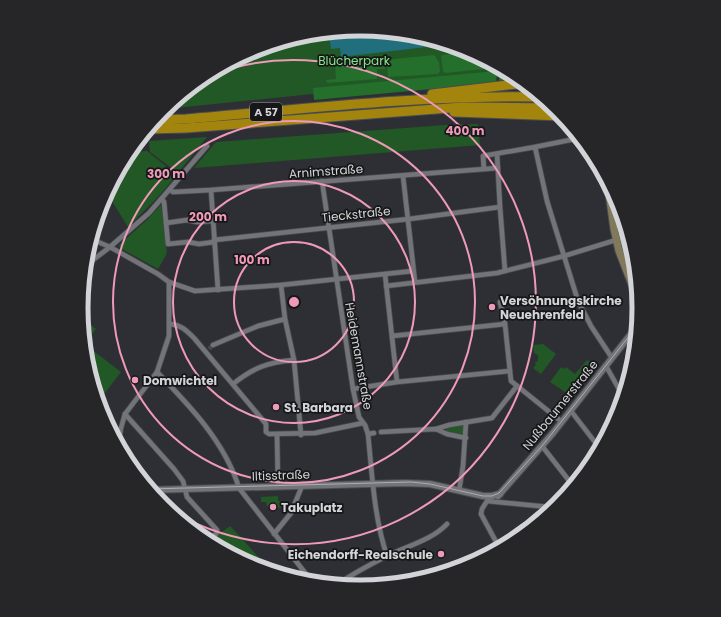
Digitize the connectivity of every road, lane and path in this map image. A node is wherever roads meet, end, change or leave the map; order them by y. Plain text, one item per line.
1 (515, 84) edge
2 (532, 97) edge
3 (376, 103) junction
4 (544, 108) edge
5 (437, 110) junction
6 (552, 115) edge
7 (165, 120) edge
8 (156, 129) edge
9 (574, 139) edge
10 (207, 146) dead end
11 (535, 147) junction
12 (497, 154) junction
13 (498, 168) junction
14 (484, 169) junction
15 (403, 176) junction
16 (322, 181) junction
17 (170, 190) junction
18 (211, 190) junction
19 (162, 199) junction
20 (610, 199) edge
21 (500, 207) junction
22 (408, 219) junction
23 (213, 221) junction
24 (166, 223) junction
25 (329, 228) junction
26 (616, 240) junction
27 (96, 241) edge
28 (214, 241) junction
29 (110, 247) junction
30 (564, 256) junction
31 (92, 261) edge
32 (413, 270) junction
33 (505, 272) junction
34 (385, 274) junction
35 (337, 278) junction
36 (169, 282) junction
37 (415, 282) junction
38 (281, 285) junction
39 (386, 286) junction
40 (632, 286) edge
41 (218, 290) junction
42 (500, 302) dead end
43 (285, 319) junction
44 (170, 324) junction
45 (504, 324) junction
46 (632, 334) edge
47 (392, 336) junction
48 (213, 345) tunnel mouth
49 (612, 358) junction
50 (294, 360) junction
51 (606, 366) junction
52 (510, 371) junction
53 (157, 372) junction
54 (397, 382) junction
55 (233, 384) junction
56 (517, 386) junction
57 (353, 389) junction
58 (620, 391) edge
59 (571, 412) junction
60 (125, 414) junction
61 (466, 422) junction
62 (562, 422) junction
63 (363, 423) junction
64 (436, 429) junction
65 (381, 432) dead end
66 (374, 433) dead end
67 (277, 434) junction
68 (368, 434) junction
69 (301, 435) junction
70 (120, 436) edge
71 (466, 438) junction
72 (596, 445) edge
73 (542, 446) junction
74 (570, 482) edge
75 (373, 483) junction
76 (413, 483) junction
77 (278, 486) junction
78 (302, 486) junction
79 (239, 488) junction
80 (158, 490) edge
81 (184, 490) junction
82 (459, 491) junction
83 (500, 494) junction
84 (487, 500) junction
85 (512, 503) junction
86 (547, 507) edge
87 (447, 524) dead end
88 (274, 534) junction
89 (212, 537) edge
90 (497, 544) edge
91 (386, 556) junction
92 (307, 576) edge
93 (344, 580) edge

1 - 3 highway
2 - 3 highway, A 57
3 - 7 highway, A 57
4 - 5 highway, A 57
5 - 6 highway
5 - 8 highway, A 57
9 - 11 street
10 - 17 street
11 - 12 street
11 - 30 street
12 - 13 street
12 - 14 street
13 - 14 street, Arnimstraße
13 - 21 street
14 - 15 street, Arnimstraße
15 - 16 street, Arnimstraße
15 - 22 street
16 - 18 street, Arnimstraße
16 - 25 street, Heidemannstraße
17 - 18 street, Arnimstraße
17 - 19 street
18 - 23 street
19 - 24 street
19 - 29 street
20 - 26 main road
21 - 22 street, Tieckstraße
21 - 33 street
22 - 25 street, Tieckstraße
22 - 32 street
23 - 24 street
23 - 28 street
24 - 28 street, Tieckstraße
25 - 28 street, Tieckstraße
25 - 35 street, Heidemannstraße
26 - 30 street
26 - 40 main road
27 - 29 street
28 - 41 street
29 - 31 street
29 - 36 street
30 - 33 street
30 - 49 street
32 - 34 street
32 - 37 street
33 - 37 street
34 - 35 street
34 - 39 street
35 - 38 street
35 - 57 street, Heidemannstraße
36 - 41 street
36 - 44 street
37 - 39 street
38 - 41 street
38 - 43 street
39 - 47 street
42 - 45 street
43 - 48 street
43 - 50 street
44 - 53 street
44 - 55 street
45 - 47 street
45 - 52 street
46 - 49 street, Nußbaumerstraße
47 - 54 street
49 - 51 street, Nußbaumerstraße
50 - 55 street
50 - 69 street
51 - 58 street
51 - 59 street, Nußbaumerstraße
52 - 54 street
52 - 56 street
53 - 60 street
53 - 79 street
54 - 57 street
55 - 67 street
56 - 61 street
56 - 62 street
57 - 63 street, Heidemannstraße
59 - 62 street, Nußbaumerstraße
59 - 72 street
60 - 70 street
60 - 81 street
61 - 64 street
61 - 71 street
62 - 73 street, Nußbaumerstraße
63 - 68 street, Heidemannstraße
63 - 69 street
64 - 65 street
64 - 71 street
66 - 68 street
67 - 69 street
67 - 77 street
68 - 75 street, Heidemannstraße
71 - 82 street
73 - 74 street
73 - 83 street, Nußbaumerstraße
75 - 76 street, Iltisstraße
75 - 78 street, Iltisstraße
75 - 91 street, Heidemannstraße
76 - 82 street, Iltisstraße
76 - 84 street, Iltisstraße
77 - 78 street, Iltisstraße
77 - 79 street, Iltisstraße
78 - 88 street
79 - 81 street, Iltisstraße
79 - 88 street
80 - 81 street, Iltisstraße
81 - 89 street
82 - 83 street, Iltisstraße
83 - 84 street
83 - 85 street
84 - 85 street, Iltisstraße
84 - 90 street
85 - 86 street, Iltisstraße
87 - 91 street
88 - 92 street
91 - 93 street

